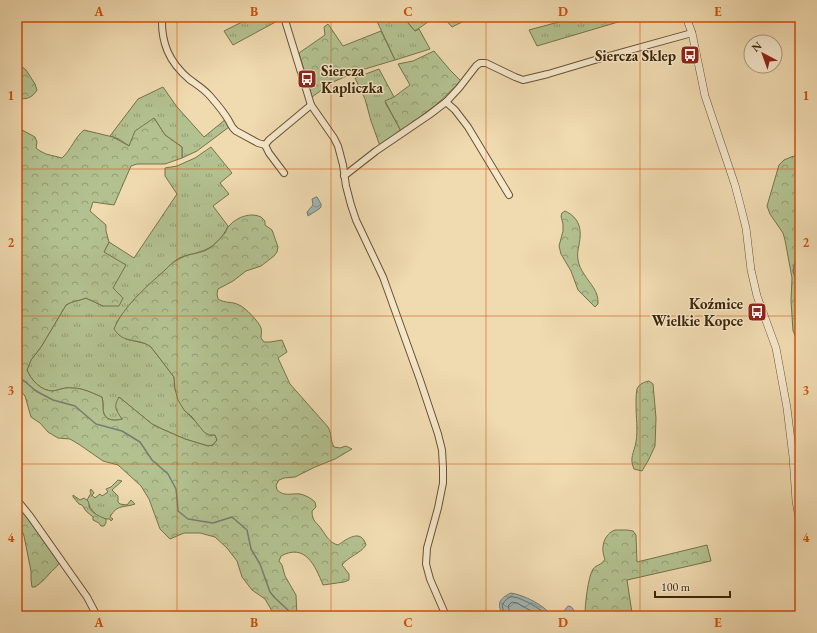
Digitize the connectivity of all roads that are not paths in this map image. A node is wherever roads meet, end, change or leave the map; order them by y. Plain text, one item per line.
1 (162, 17) edge
2 (284, 17) edge
3 (686, 17) edge
4 (692, 33) junction
5 (446, 102) junction
6 (311, 105) junction
7 (265, 145) junction
8 (284, 173) dead end
9 (344, 176) junction
10 (509, 195) dead end
11 (17, 500) edge
12 (800, 524) edge
13 (97, 616) edge
14 (446, 616) edge

1 - 7 street
2 - 6 street
3 - 4 street
4 - 5 street
4 - 12 street
5 - 9 street
5 - 10 street
6 - 7 street
6 - 9 street
7 - 8 street
9 - 14 street
11 - 13 street

